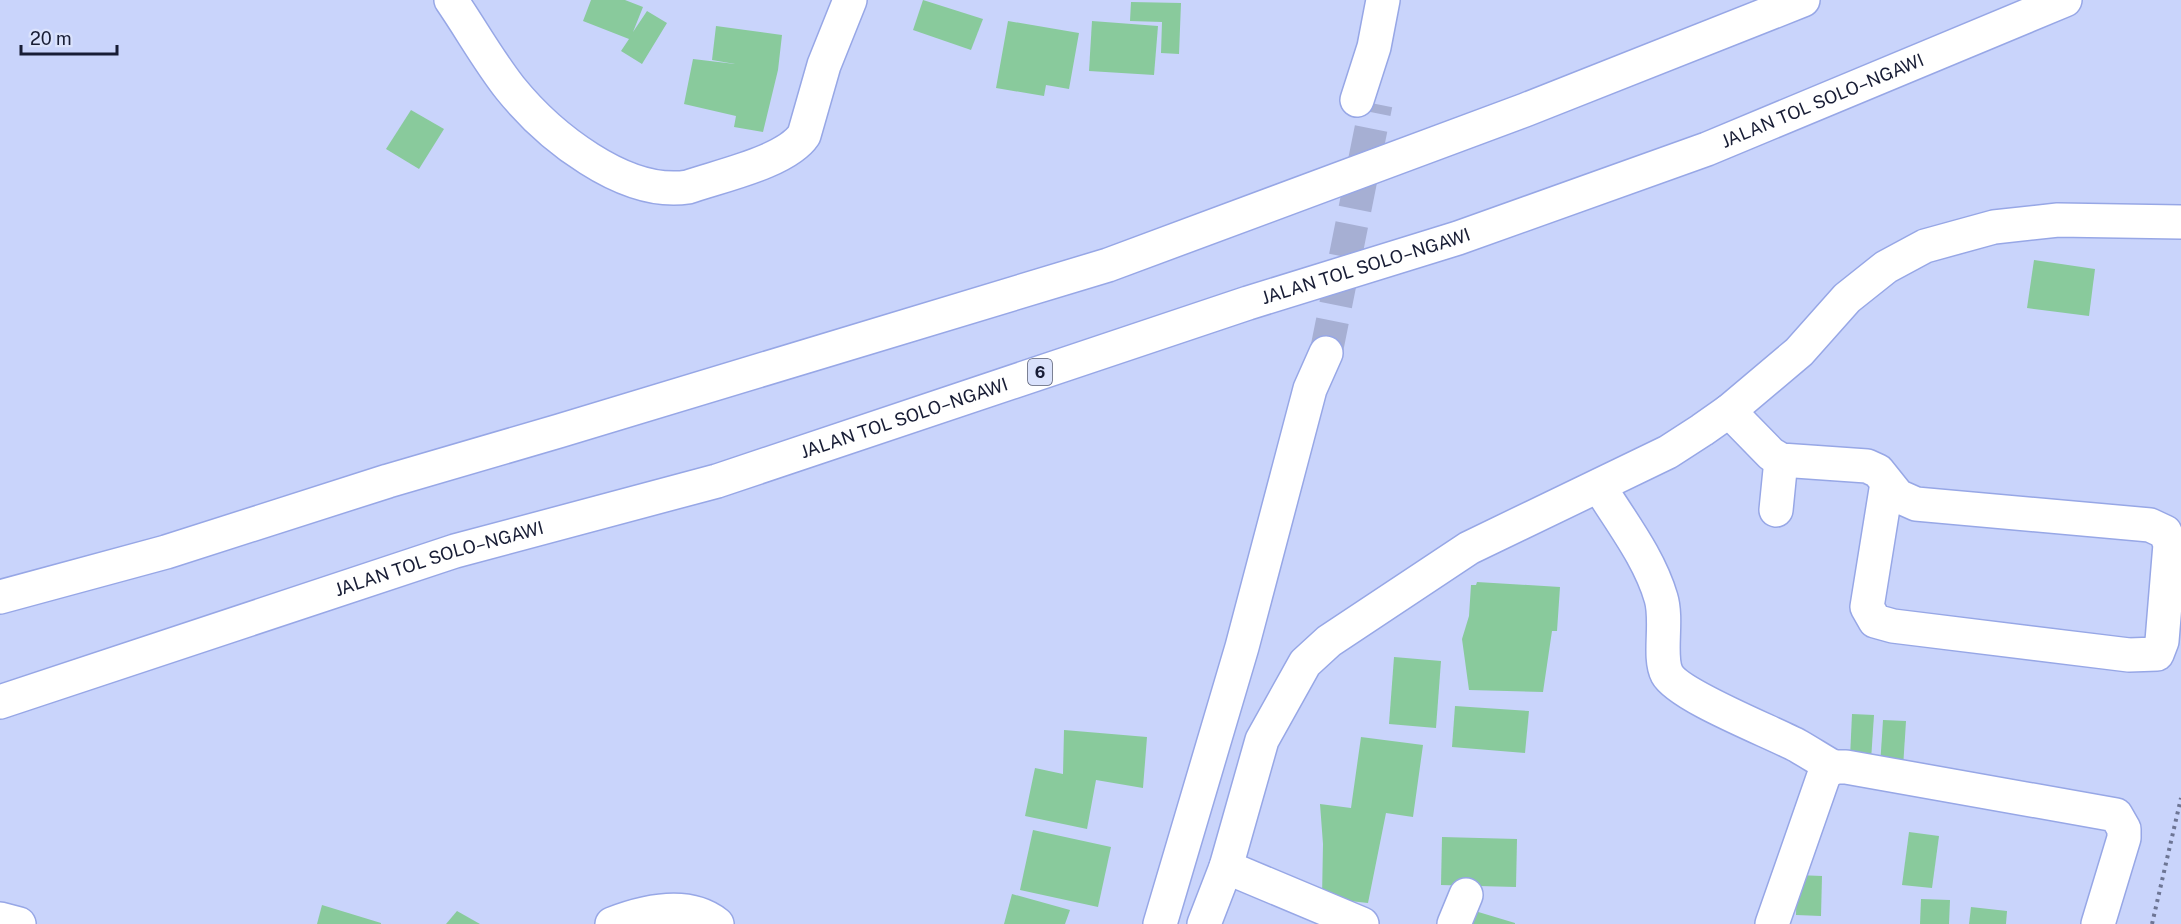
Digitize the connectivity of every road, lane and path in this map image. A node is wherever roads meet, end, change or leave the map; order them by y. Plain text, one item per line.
1 (451, 0) edge
2 (850, 0) edge
3 (1803, 0) edge
4 (2066, 0) edge
5 (1379, 1) edge
6 (1367, 102) tunnel mouth
7 (2181, 222) edge
8 (1315, 350) tunnel mouth
9 (1730, 411) junction
10 (1781, 460) junction
11 (1887, 483) junction
12 (1599, 486) junction
13 (1776, 510) dead end
14 (52, 583) junction
15 (0, 592) edge
16 (0, 597) edge
17 (0, 702) edge
18 (1833, 767) junction
19 (2181, 798) edge
20 (1226, 867) junction
21 (0, 919) edge
22 (19, 924) edge
23 (612, 924) edge
24 (717, 924) edge
25 (1160, 924) edge
26 (1204, 924) edge
27 (1362, 924) edge
28 (1772, 924) edge
29 (2098, 924) edge
30 (2152, 924) edge

1 - 2 main road
3 - 14 main road
4 - 17 main road, JALAN TOL SOLO–NGAWI / 6
5 - 6 main road
7 - 9 main road
8 - 25 main road
9 - 10 main road
9 - 12 main road
10 - 11 main road
10 - 13 main road
11 - 11 main road
12 - 18 main road
12 - 20 main road
14 - 15 main road
14 - 16 main road
18 - 28 main road
18 - 29 main road
19 - 30 path
20 - 26 main road
20 - 27 main road
21 - 22 main road
23 - 24 main road

